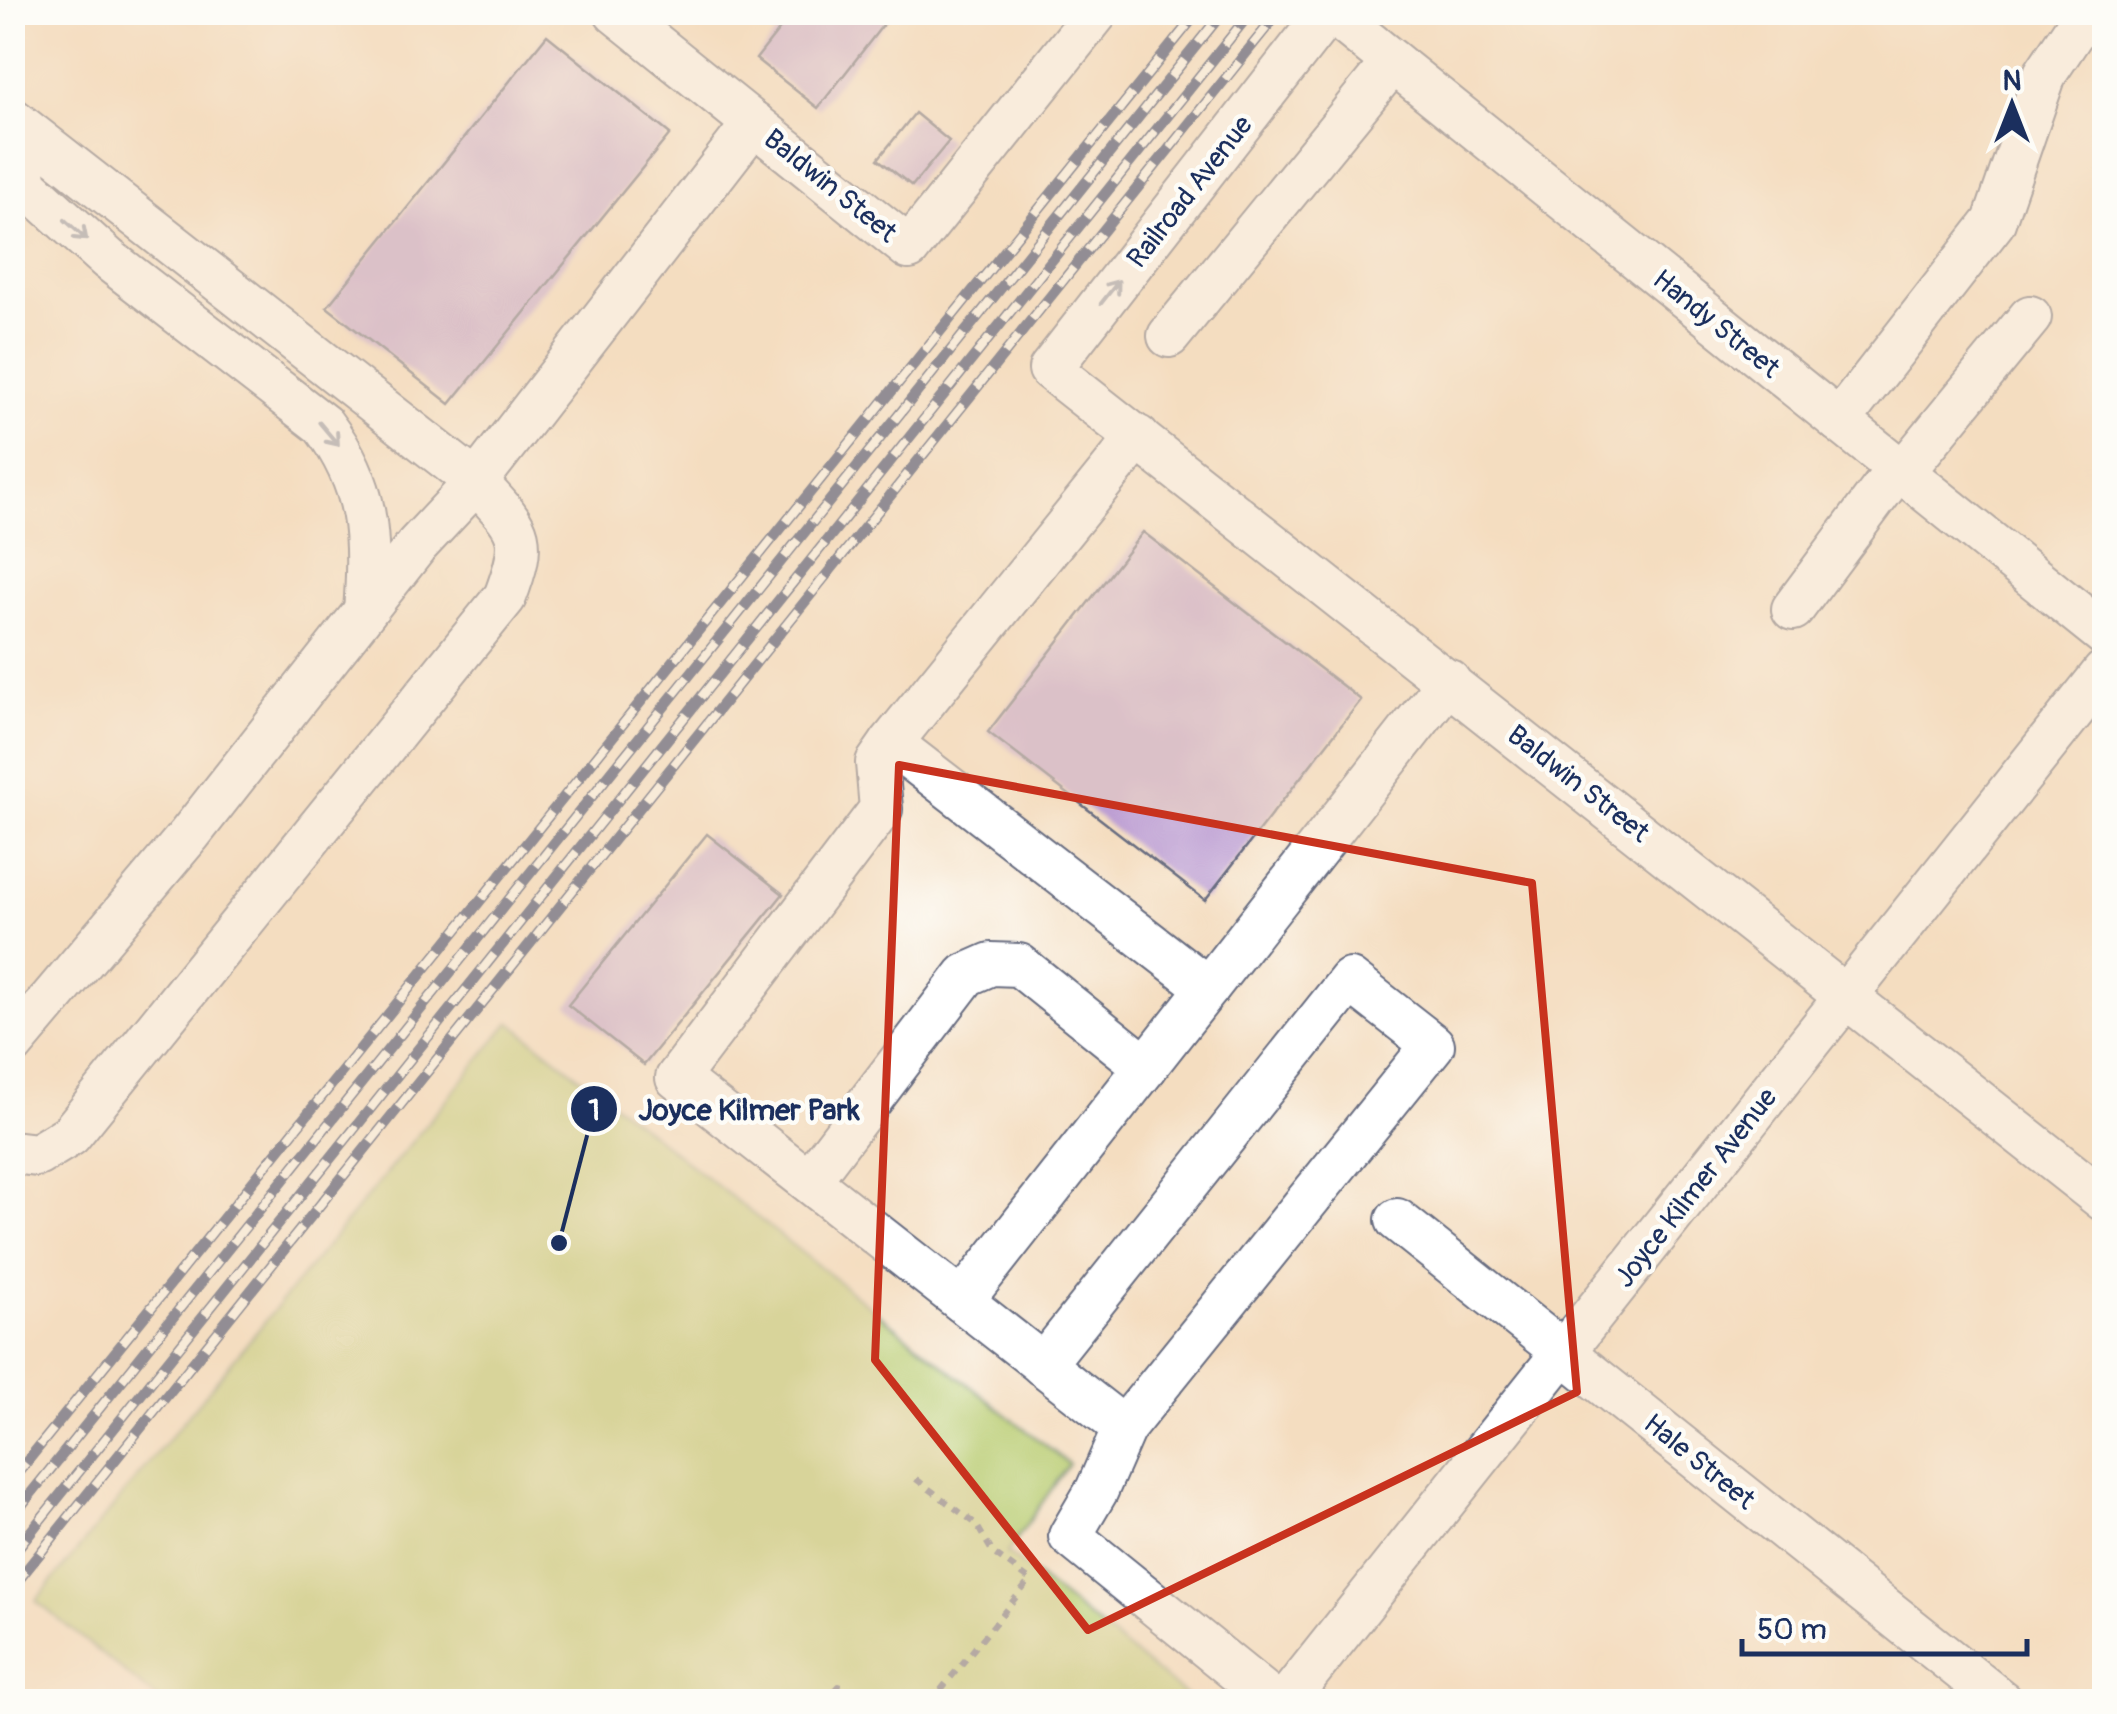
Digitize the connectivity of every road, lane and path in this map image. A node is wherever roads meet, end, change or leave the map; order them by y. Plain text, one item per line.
1 (614, 12) edge
2 (1097, 12) edge
3 (1329, 12) edge
4 (2078, 31) edge
5 (1393, 62) junction
6 (14, 120) edge
7 (754, 123) junction
8 (2030, 317) dead end
9 (1169, 336) dead end
10 (1050, 369) joint
11 (1839, 421) junction
12 (1138, 438) junction
13 (1901, 470) junction
14 (476, 482) junction
15 (1793, 609) dead end
16 (366, 610) junction
17 (2104, 634) edge
18 (2104, 672) edge
19 (1449, 681) junction
20 (891, 743) junction
21 (1208, 988) junction
22 (1848, 994) junction
23 (12, 1045) edge
24 (1146, 1067) junction
25 (12, 1152) edge
26 (809, 1181) junction
27 (2104, 1200) edge
28 (1397, 1220) dead end
29 (962, 1300) junction
30 (1564, 1353) junction
31 (1043, 1365) junction
32 (1124, 1428) junction
33 (916, 1479) dead end
34 (825, 1702) edge
35 (892, 1702) edge
36 (931, 1702) edge
37 (1275, 1702) edge
38 (1285, 1702) edge
39 (2002, 1702) edge

1 - 7 street, Baldwin Steet
2 - 7 street, Baldwin Steet
3 - 5 street, Handy Street
10 -> 3 street, Railroad Avenue
4 - 11 street
5 - 9 street
5 - 11 street, Handy Street
6 - 14 street
6 -> 16 street
7 - 14 street
8 - 13 street
10 - 12 street, Baldwin Street
11 - 13 street, Handy Street
12 - 19 street, Baldwin Street
12 - 20 street
13 - 15 street
13 - 17 street, Handy Street
14 - 16 street
14 - 25 street
16 - 23 street
18 - 22 street, Joyce Kilmer Avenue
19 - 21 street
19 - 22 street, Baldwin Street
20 - 21 street
20 - 26 street
21 - 24 street
22 - 27 street, Baldwin Street
22 - 30 street, Joyce Kilmer Avenue
24 - 26 street
24 - 29 street
26 - 29 street
28 - 30 street, Hale Street
29 - 31 street
30 - 38 street, Joyce Kilmer Avenue
30 - 39 street, Hale Street
31 - 32 street
31 - 32 street
32 - 37 street
33 - 36 path
34 - 35 path

